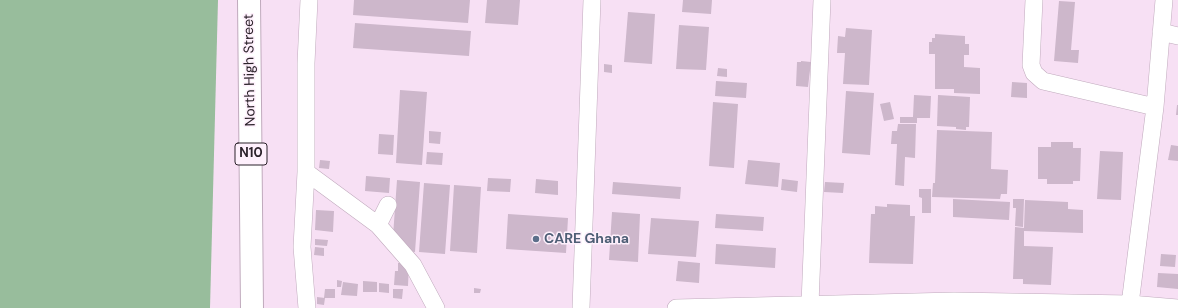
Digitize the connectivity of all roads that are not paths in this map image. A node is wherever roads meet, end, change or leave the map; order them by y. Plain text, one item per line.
1 (249, 0) edge
2 (309, 0) edge
3 (592, 0) edge
4 (822, 0) edge
5 (1034, 0) edge
6 (1164, 0) edge
7 (1161, 32) junction
8 (1178, 36) edge
9 (1155, 107) junction
10 (306, 172) junction
11 (388, 205) dead end
12 (378, 225) junction
13 (810, 304) junction
14 (1130, 304) junction
15 (252, 308) edge
16 (307, 308) edge
17 (436, 308) edge
18 (581, 308) edge
19 (676, 308) edge
20 (1178, 308) edge

1 - 15 highway, North High Street / N10
2 - 10 street
3 - 18 street
4 - 13 street
5 - 9 street
6 - 7 street
7 - 8 street
7 - 9 street
9 - 14 street
10 - 12 street
10 - 16 street
11 - 12 street
12 - 17 street
13 - 14 street
13 - 19 street
14 - 20 street

